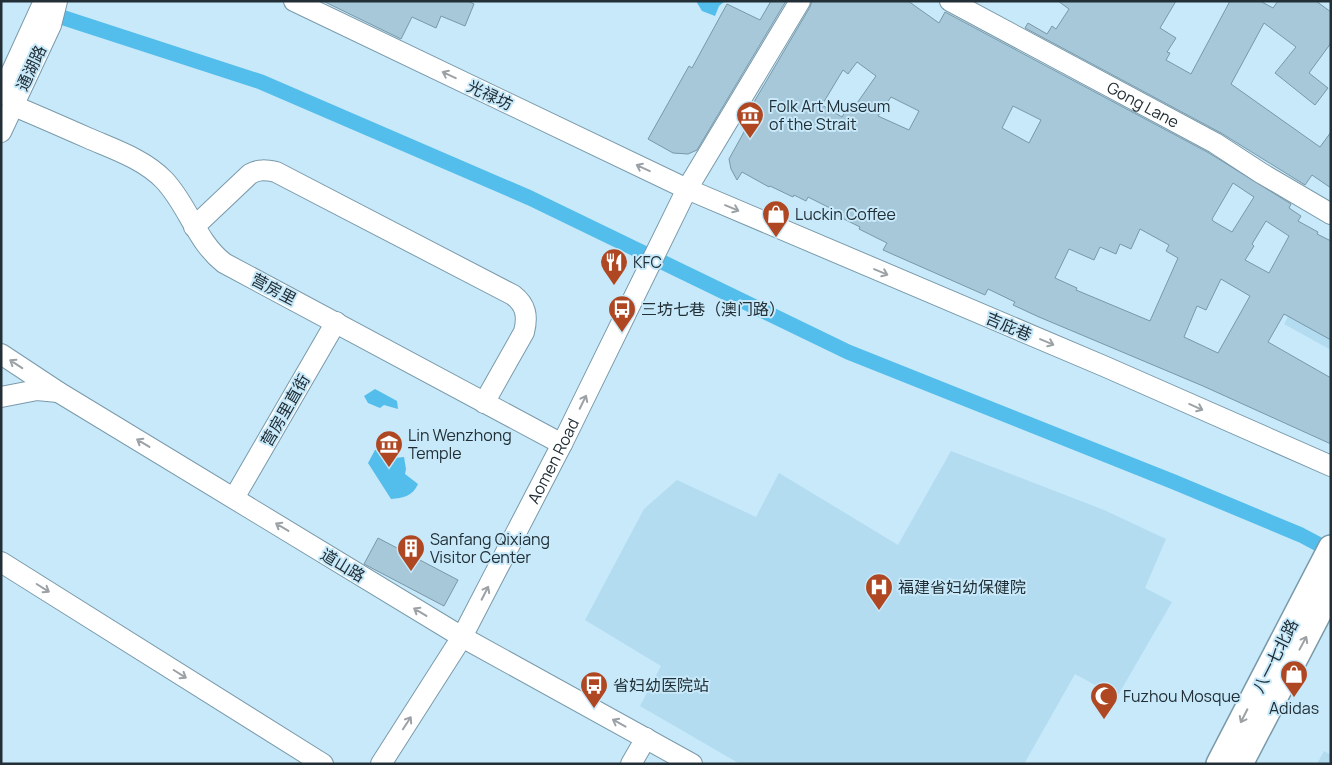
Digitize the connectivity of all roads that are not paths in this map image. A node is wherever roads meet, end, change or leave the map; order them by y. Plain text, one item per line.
1 (57, 1) edge
2 (294, 1) edge
3 (800, 1) edge
4 (950, 1) edge
5 (44, 15) edge
6 (9, 59) edge
7 (7, 101) edge
8 (1, 132) edge
9 (687, 189) junction
10 (1331, 214) edge
11 (194, 227) junction
12 (336, 322) junction
13 (1, 354) edge
14 (60, 392) junction
15 (1, 397) edge
16 (484, 403) junction
17 (562, 444) junction
18 (1331, 466) edge
19 (234, 498) junction
20 (1331, 548) edge
21 (1, 562) edge
22 (1323, 584) edge
23 (462, 637) junction
24 (646, 738) junction
25 (323, 764) edge
26 (381, 764) edge
27 (631, 764) edge
28 (692, 764) edge
29 (1219, 764) edge
30 (1240, 764) edge

1 - 5 street, 通湖路
9 -> 2 street, 光禄坊
3 - 9 street
4 - 10 street, Gong Lane
5 - 6 street, 通湖路
5 - 7 street, 通湖路
6 - 7 street, 通湖路
7 - 8 street, 通湖路
7 - 11 street, 营房里
17 -> 9 street, Aomen Road
9 -> 18 street, 吉庇巷
11 - 12 street, 营房里
11 - 16 street
12 - 16 street, 营房里
12 - 19 street, 营房里直街
14 -> 13 street, 道山路
14 - 15 street
19 -> 14 street, 道山路
16 - 17 street, 营房里
23 -> 17 street, Aomen Road
23 -> 19 street, 道山路
20 - 22 main road, 八一七北路
21 -> 25 street
22 -> 29 main road, 八一七北路
30 -> 22 main road
24 -> 23 street, 道山路
26 -> 23 street, Aomen Road
24 - 27 street
24 - 28 street, 道山路

